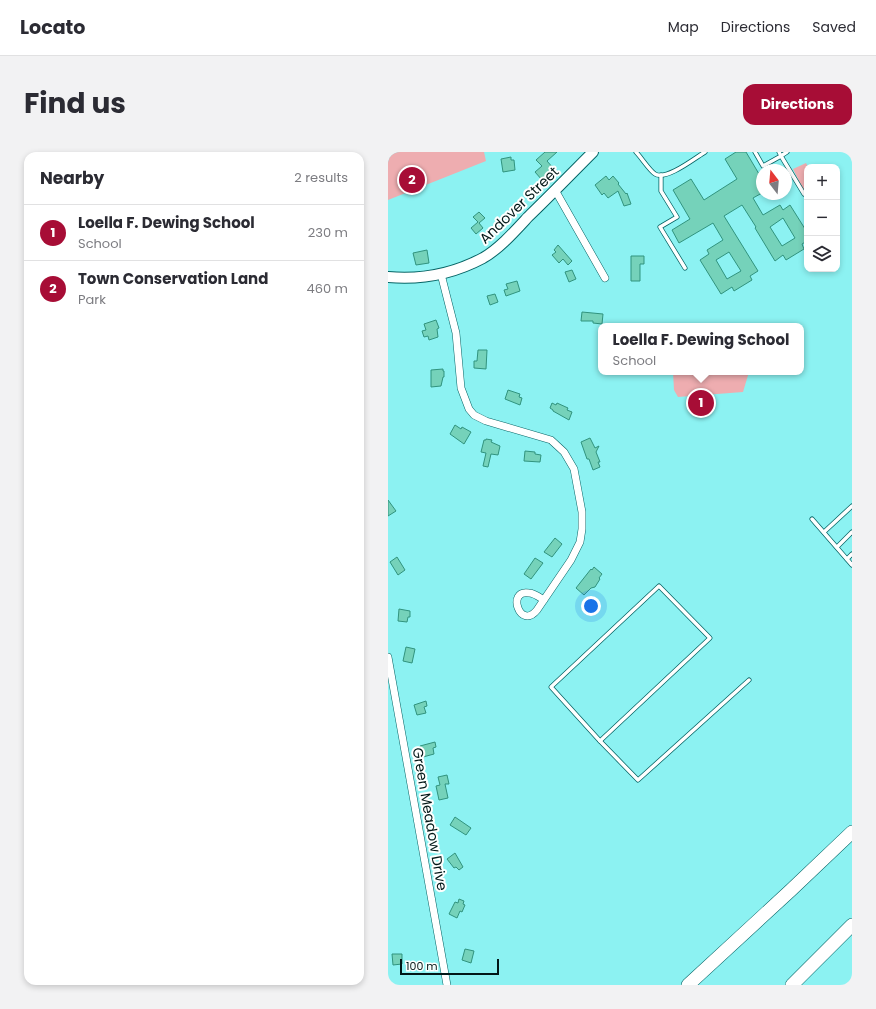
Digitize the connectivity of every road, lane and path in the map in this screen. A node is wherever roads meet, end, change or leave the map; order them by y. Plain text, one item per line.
1 (593, 152) edge
2 (636, 152) edge
3 (705, 152) edge
4 (755, 152) edge
5 (787, 152) edge
6 (780, 154) edge
7 (661, 175) junction
8 (555, 190) junction
9 (804, 194) dead end
10 (685, 268) dead end
11 (440, 274) junction
12 (388, 277) edge
13 (605, 278) dead end
14 (852, 506) edge
15 (812, 519) dead end
16 (824, 532) junction
17 (852, 532) edge
18 (836, 547) junction
19 (852, 554) edge
20 (847, 559) junction
21 (852, 565) edge
22 (544, 600) dead end
23 (388, 657) edge
24 (749, 680) dead end
25 (600, 741) junction
26 (852, 832) edge
27 (852, 925) edge
28 (447, 985) edge
29 (688, 985) edge
30 (792, 985) edge

1 - 8 main road, Andover Street
2 - 7 lane
3 - 7 lane
4 - 6 lane
5 - 6 lane
6 - 9 lane
7 - 10 lane
8 - 11 main road, Andover Street
8 - 13 street
11 - 12 main road, Andover Street
11 - 22 street
14 - 16 lane
15 - 16 lane
16 - 18 lane
17 - 18 lane
18 - 20 lane
19 - 20 lane
20 - 21 lane
23 - 28 street, Green Meadow Drive
24 - 25 lane
25 - 25 lane
26 - 29 highway
27 - 30 highway

